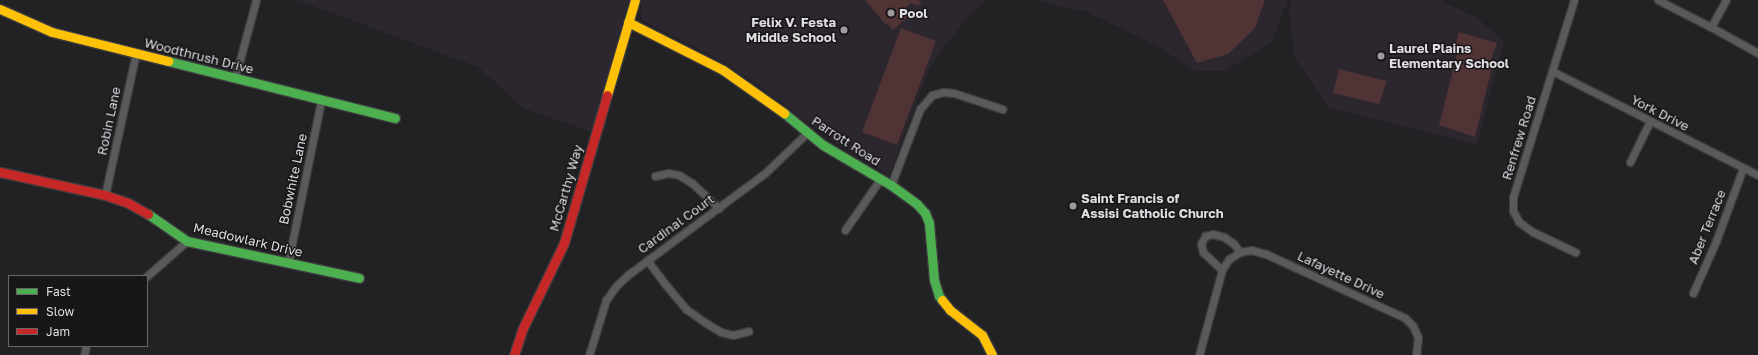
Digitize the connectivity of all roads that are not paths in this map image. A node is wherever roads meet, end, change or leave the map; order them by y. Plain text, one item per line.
1 (256, 0) edge
2 (635, 0) edge
3 (1574, 0) edge
4 (1658, 0) edge
5 (1726, 0) edge
6 (0, 9) edge
7 (628, 22) junction
8 (1712, 27) junction
9 (136, 53) junction
10 (1758, 53) edge
11 (1552, 72) junction
12 (234, 78) junction
13 (321, 101) junction
14 (1002, 109) dead end
15 (395, 118) dead end
16 (1650, 121) junction
17 (807, 133) junction
18 (1630, 162) dead end
19 (1743, 168) junction
20 (0, 172) edge
21 (1758, 175) edge
22 (655, 176) dead end
23 (881, 178) junction
24 (891, 185) junction
25 (105, 195) junction
26 (719, 208) junction
27 (845, 230) dead end
28 (187, 241) junction
29 (1240, 252) junction
30 (1575, 252) dead end
31 (647, 260) junction
32 (288, 263) junction
33 (1222, 270) junction
34 (148, 275) edge
35 (359, 278) dead end
36 (1693, 293) dead end
37 (749, 331) dead end
38 (514, 355) edge
39 (589, 355) edge
40 (992, 355) edge
41 (1199, 355) edge
42 (1416, 355) edge

1 - 12 street
2 - 7 street
3 - 11 street, Renfrew Road
4 - 8 street
5 - 8 street
6 - 9 street, Woodthrush Drive
7 - 17 street, Parrott Road
7 - 38 street, McCarthy Way
8 - 10 street
9 - 12 street, Woodthrush Drive
9 - 25 street, Robin Lane
11 - 16 street, York Drive
11 - 30 street, Renfrew Road
12 - 13 street, Woodthrush Drive
13 - 15 street, Woodthrush Drive
13 - 32 street, Bobwhite Lane
14 - 24 street
16 - 18 street
16 - 19 street, York Drive
17 - 23 street, Parrott Road
17 - 26 street, Cardinal Court
19 - 21 street, York Drive
19 - 36 street, Aber Terrace
20 - 25 street, Meadowlark Drive
22 - 26 street
23 - 24 street, Parrott Road
23 - 27 street
24 - 40 street, Parrott Road
25 - 28 street, Meadowlark Drive
26 - 31 street, Cardinal Court
28 - 32 street, Meadowlark Drive
28 - 34 street
29 - 33 street
29 - 33 street
29 - 42 street, Lafayette Drive
31 - 37 street
31 - 39 street, Cardinal Court
32 - 35 street, Meadowlark Drive
33 - 41 street

